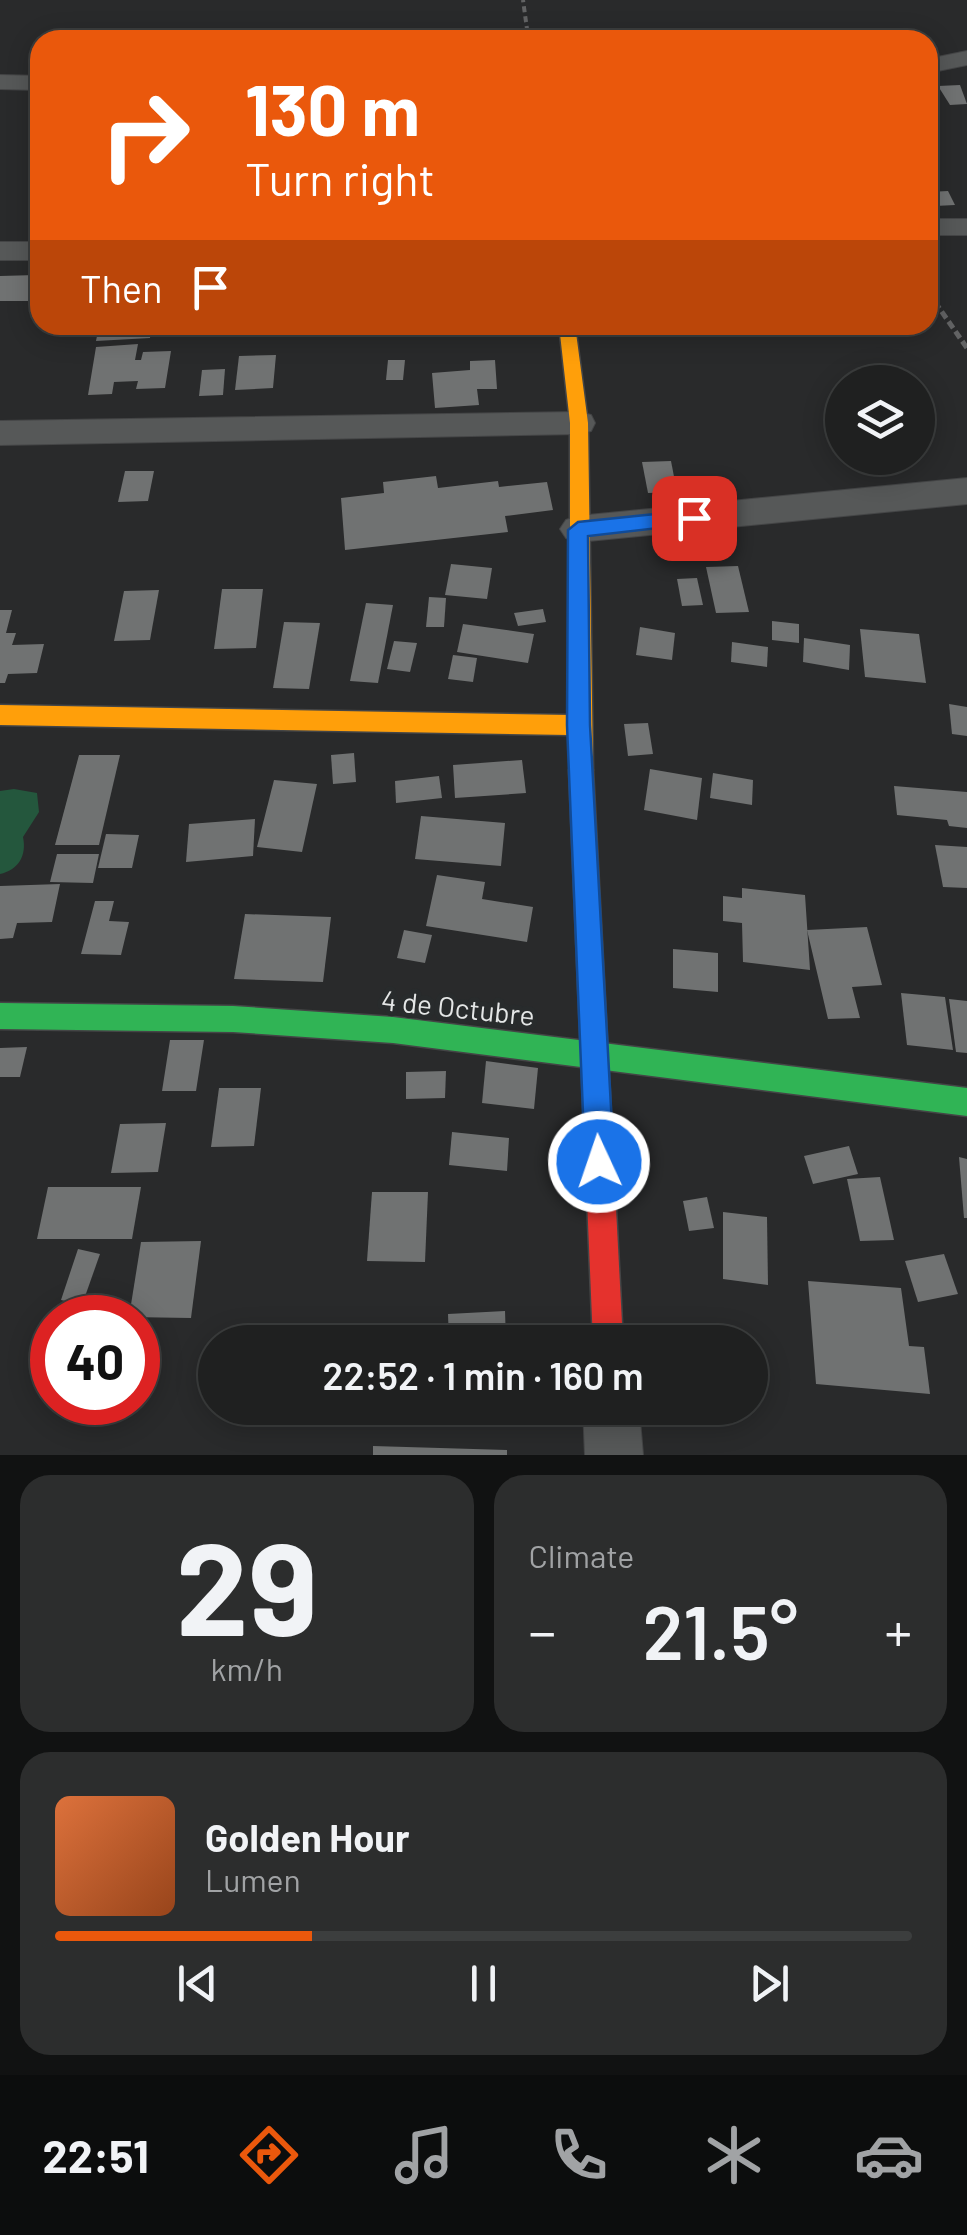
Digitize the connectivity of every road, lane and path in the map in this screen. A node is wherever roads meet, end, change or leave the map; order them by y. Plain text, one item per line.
1 (523, 0) edge
2 (528, 30) edge
3 (967, 58) edge
4 (938, 64) edge
5 (0, 82) edge
6 (30, 83) edge
7 (938, 227) edge
8 (967, 227) edge
9 (0, 251) edge
10 (30, 251) edge
11 (938, 306) edge
12 (567, 335) edge
13 (967, 348) edge
14 (579, 423) junction
15 (0, 433) edge
16 (967, 490) edge
17 (578, 530) junction
18 (0, 715) edge
19 (578, 725) junction
20 (0, 1016) edge
21 (594, 1053) junction
22 (967, 1102) edge
23 (607, 1325) edge
24 (612, 1425) edge
25 (614, 1455) edge

1 - 2 path
3 - 4 street
5 - 6 street
7 - 8 street
9 - 10 street
11 - 13 path
12 - 14 street
14 - 15 street
14 - 17 street
16 - 17 street
17 - 19 street
18 - 19 street
19 - 21 street
20 - 21 street, 4 de Octubre
21 - 22 street, 4 de Octubre
21 - 23 street
24 - 25 street

